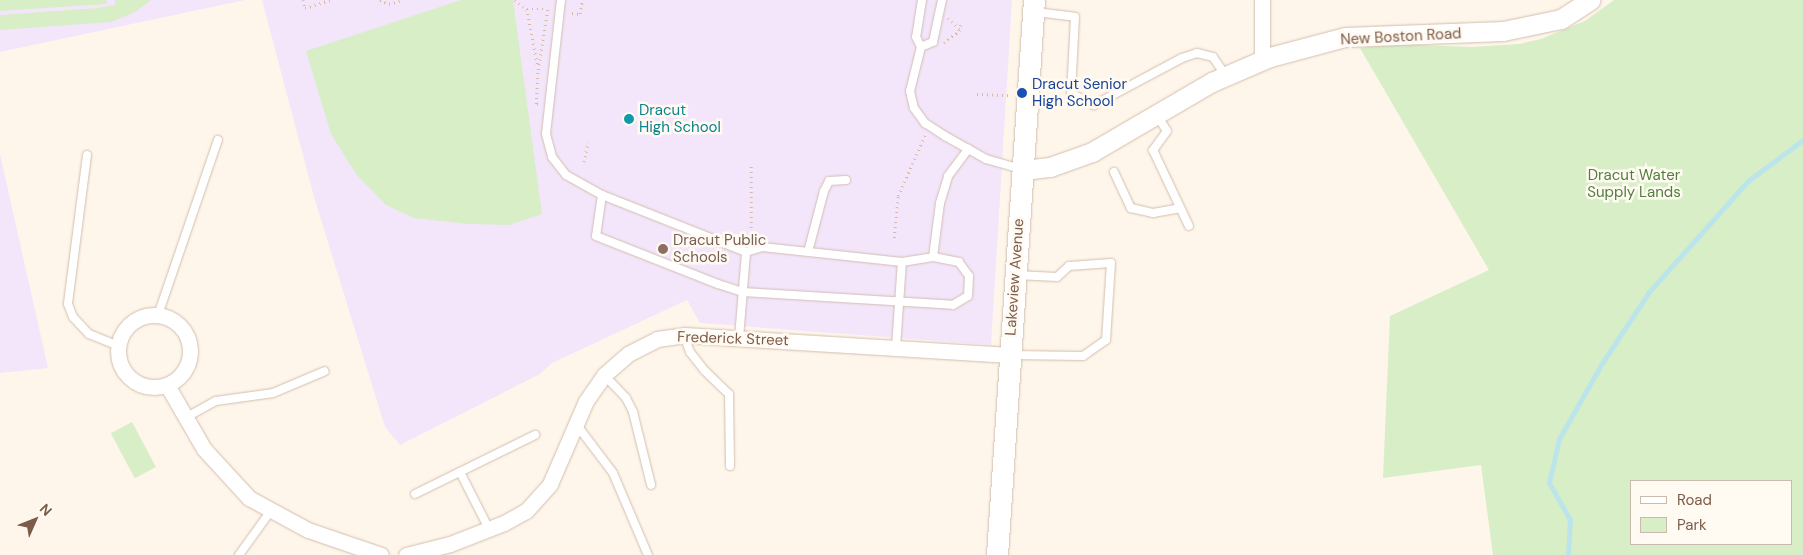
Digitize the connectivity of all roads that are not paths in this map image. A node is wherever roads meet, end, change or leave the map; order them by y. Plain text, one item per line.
1 (562, 0) edge
2 (922, 0) edge
3 (942, 0) edge
4 (1262, 0) edge
5 (1590, 0) edge
6 (1034, 6) edge
7 (921, 47) junction
8 (1262, 61) junction
9 (1226, 76) junction
10 (1156, 114) junction
11 (218, 140) dead end
12 (968, 149) junction
13 (87, 155) dead end
14 (1024, 170) junction
15 (1114, 172) dead end
16 (846, 180) dead end
17 (602, 195) junction
18 (1180, 208) junction
19 (1189, 226) dead end
20 (746, 252) junction
21 (808, 252) junction
22 (933, 257) junction
23 (902, 262) junction
24 (1015, 275) junction
25 (743, 292) junction
26 (897, 302) junction
27 (158, 315) junction
28 (684, 335) junction
29 (739, 338) junction
30 (118, 346) junction
31 (896, 348) junction
32 (1010, 355) junction
33 (325, 371) dead end
34 (604, 375) junction
35 (167, 385) junction
36 (185, 418) junction
37 (576, 424) junction
38 (535, 435) dead end
39 (730, 466) dead end
40 (460, 472) junction
41 (651, 485) dead end
42 (415, 494) dead end
43 (270, 512) junction
44 (489, 529) junction
45 (239, 555) edge
46 (381, 555) edge
47 (406, 555) edge
48 (648, 555) edge
49 (997, 555) edge

1 - 17 lane
2 - 7 lane
3 - 7 lane
4 - 8 street
5 - 8 street, New Boston Road
6 - 9 lane
6 - 14 main road, Lakeview Avenue
7 - 12 lane
8 - 9 street, New Boston Road
9 - 10 street, New Boston Road
10 - 14 street, New Boston Road
10 - 18 lane
11 - 27 lane
12 - 14 lane
12 - 22 lane
13 - 30 lane
14 - 24 main road, Lakeview Avenue
15 - 18 lane
16 - 21 lane
17 - 20 lane
17 - 25 lane
18 - 19 lane
20 - 21 lane
20 - 25 lane
21 - 23 lane
22 - 23 lane
22 - 26 lane
23 - 26 lane
24 - 32 main road, Lakeview Avenue
24 - 32 lane
25 - 26 lane
25 - 29 lane
26 - 31 lane
27 - 30 street
27 - 35 street
28 - 29 street, Frederick Street
28 - 34 street, Frederick Street
28 - 39 lane
29 - 31 street, Frederick Street
30 - 35 street
31 - 32 street, Frederick Street
32 - 49 main road, Lakeview Avenue
33 - 36 lane
34 - 37 street, Frederick Street
34 - 41 lane
35 - 36 street
36 - 43 street
37 - 44 street, Frederick Street
37 - 48 lane
38 - 40 lane
40 - 42 lane
40 - 44 lane
43 - 45 lane
43 - 46 street
44 - 47 street, Frederick Street

